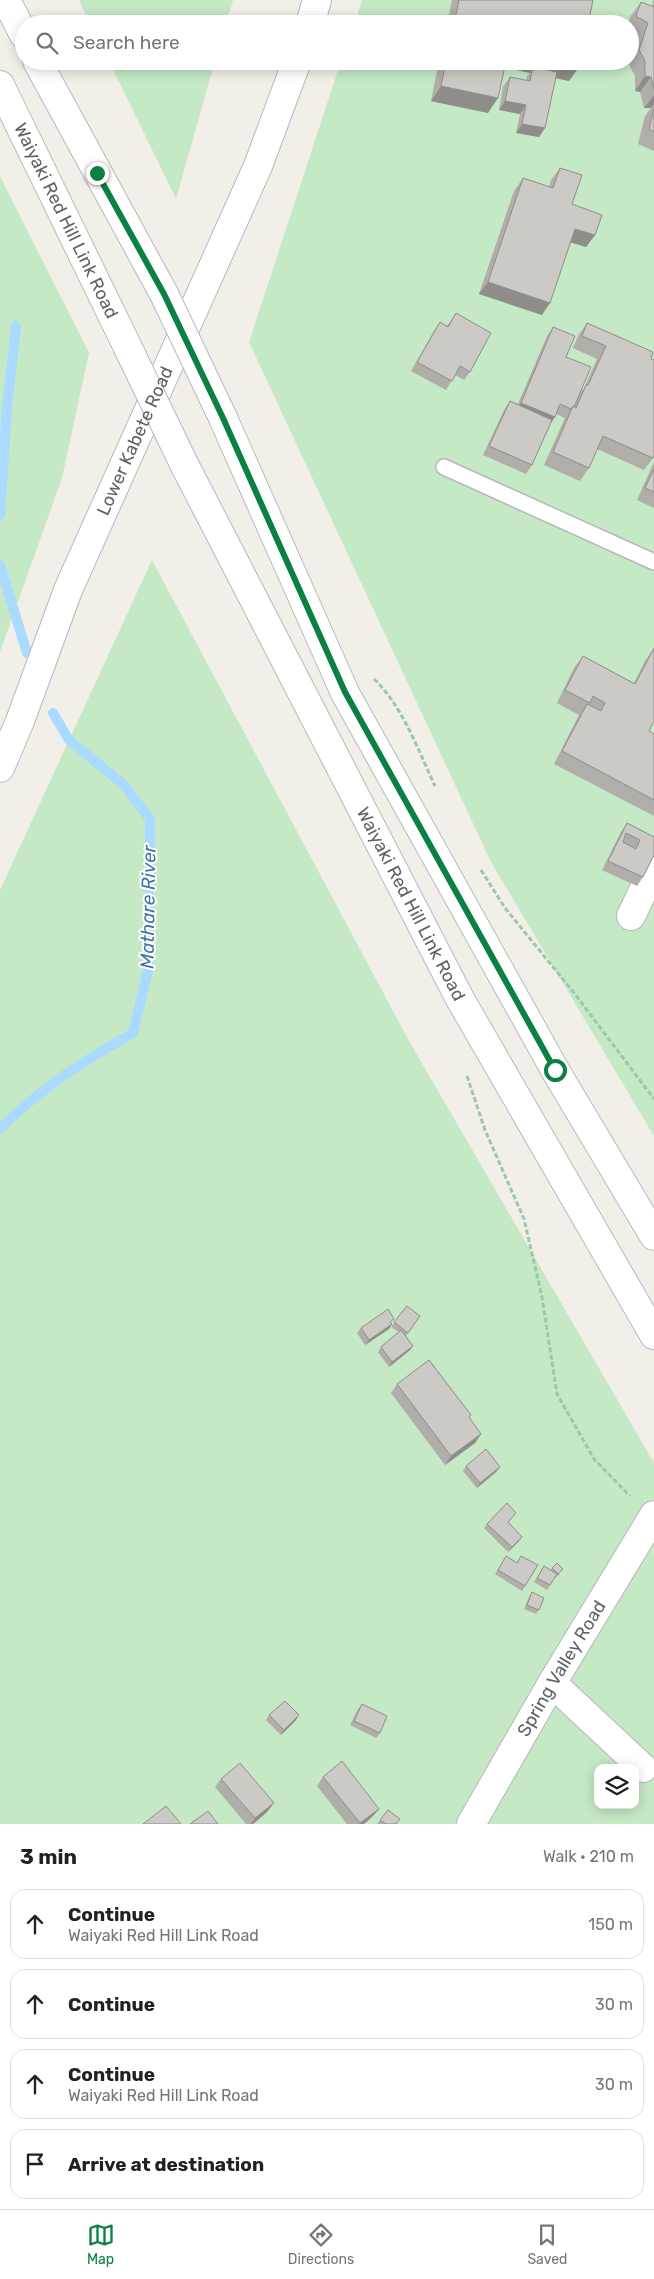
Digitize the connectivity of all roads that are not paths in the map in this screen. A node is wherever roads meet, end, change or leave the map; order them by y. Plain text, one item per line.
1 (6, 0) edge
2 (317, 0) edge
3 (313, 15) edge
4 (15, 18) edge
5 (43, 70) edge
6 (294, 70) edge
7 (0, 85) edge
8 (0, 125) edge
9 (27, 140) junction
10 (444, 467) dead end
11 (654, 562) edge
12 (0, 768) edge
13 (654, 868) edge
14 (631, 916) dead end
15 (654, 1236) edge
16 (654, 1335) edge
17 (654, 1516) edge
18 (552, 1683) junction
19 (644, 1768) dead end
20 (471, 1824) edge

1 - 4 main road
2 - 3 main road
5 - 15 main road, bridge
6 - 12 main road, Lower Kabete Road
7 - 9 main road, Waiyaki Red Hill Link Road
8 - 9 main road
9 - 16 main road, Waiyaki Red Hill Link Road, bridge
10 - 11 lane
13 - 14 main road
17 - 18 main road, Spring Valley Road
18 - 19 main road
18 - 20 main road, Spring Valley Road

